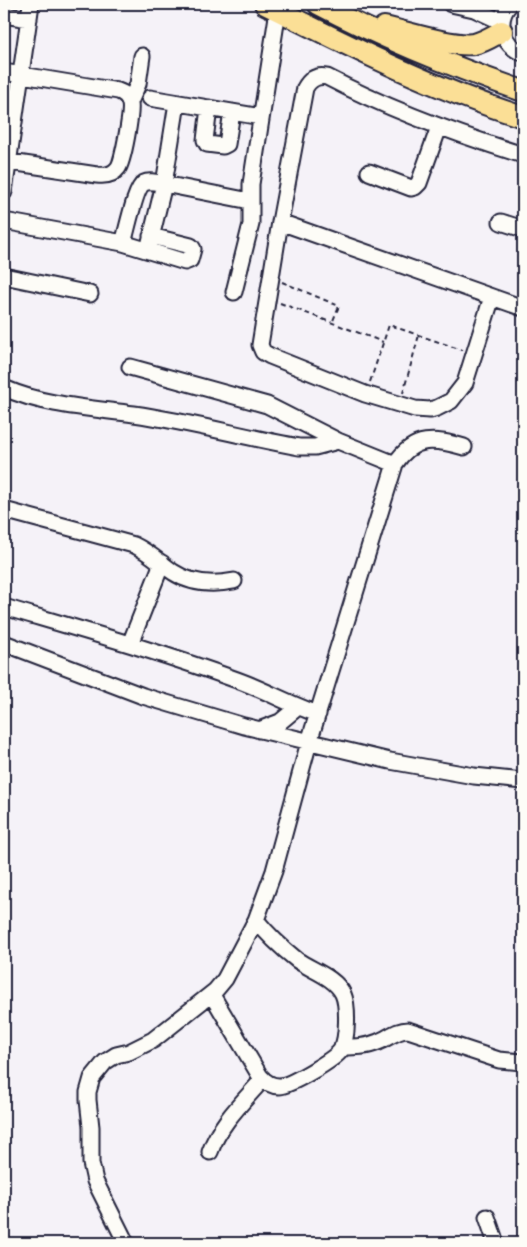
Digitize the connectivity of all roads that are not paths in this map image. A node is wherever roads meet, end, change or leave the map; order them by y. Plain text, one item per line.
1 (31, 4) edge
2 (318, 4) edge
3 (451, 4) edge
4 (510, 4) edge
5 (271, 7) edge
6 (4, 15) edge
7 (29, 19) junction
8 (353, 22) junction
9 (502, 27) junction
10 (523, 53) edge
11 (142, 56) dead end
12 (4, 72) edge
13 (21, 75) junction
14 (523, 91) edge
15 (150, 98) dead end
16 (130, 102) junction
17 (177, 103) junction
18 (209, 108) junction
19 (232, 112) junction
20 (261, 117) junction
21 (523, 117) edge
22 (439, 127) junction
23 (523, 155) edge
24 (6, 162) edge
25 (369, 172) dead end
26 (164, 184) junction
27 (4, 192) edge
28 (250, 201) junction
29 (4, 221) edge
30 (280, 222) junction
31 (501, 222) dead end
32 (523, 229) edge
33 (123, 243) junction
34 (4, 276) edge
35 (234, 292) dead end
36 (90, 294) dead end
37 (492, 297) junction
38 (523, 308) edge
39 (130, 367) dead end
40 (4, 388) edge
41 (338, 441) junction
42 (464, 447) dead end
43 (395, 464) junction
44 (4, 510) edge
45 (162, 563) junction
46 (234, 581) dead end
47 (4, 607) edge
48 (4, 643) edge
49 (130, 644) junction
50 (298, 707) junction
51 (318, 714) junction
52 (259, 730) junction
53 (310, 742) junction
54 (523, 781) edge
55 (256, 920) junction
56 (212, 995) junction
57 (342, 1047) junction
58 (523, 1062) edge
59 (263, 1079) junction
60 (210, 1152) dead end
61 (487, 1216) dead end
62 (126, 1243) edge
63 (496, 1243) edge

1 - 7 street
2 - 8 main road
3 - 9 street
4 - 9 street
5 - 20 street
5 - 21 main road
6 - 7 street
7 - 13 street
8 - 9 main road
8 - 14 main road
9 - 10 street
11 - 16 street
12 - 13 street
13 - 16 street
13 - 24 street
15 - 17 street
16 - 24 street
17 - 18 street
17 - 26 street
18 - 19 street
18 - 19 street
19 - 20 street
20 - 28 street
22 - 23 street
22 - 25 street
22 - 30 street
24 - 27 street
26 - 28 street
26 - 33 street
26 - 33 street
28 - 35 street
29 - 33 street
30 - 37 street
30 - 37 street
31 - 32 street
34 - 36 street
37 - 38 street
39 - 41 street
40 - 41 street
41 - 43 street
42 - 43 street
43 - 51 street
44 - 45 street
45 - 46 street
45 - 49 street
47 - 49 street
48 - 52 street
49 - 50 street
50 - 51 street
50 - 52 street
51 - 53 street
52 - 53 street
53 - 54 street
53 - 55 street
55 - 56 street
55 - 57 street
56 - 59 street
56 - 62 street
57 - 58 street
57 - 59 street
59 - 60 street
61 - 63 street

